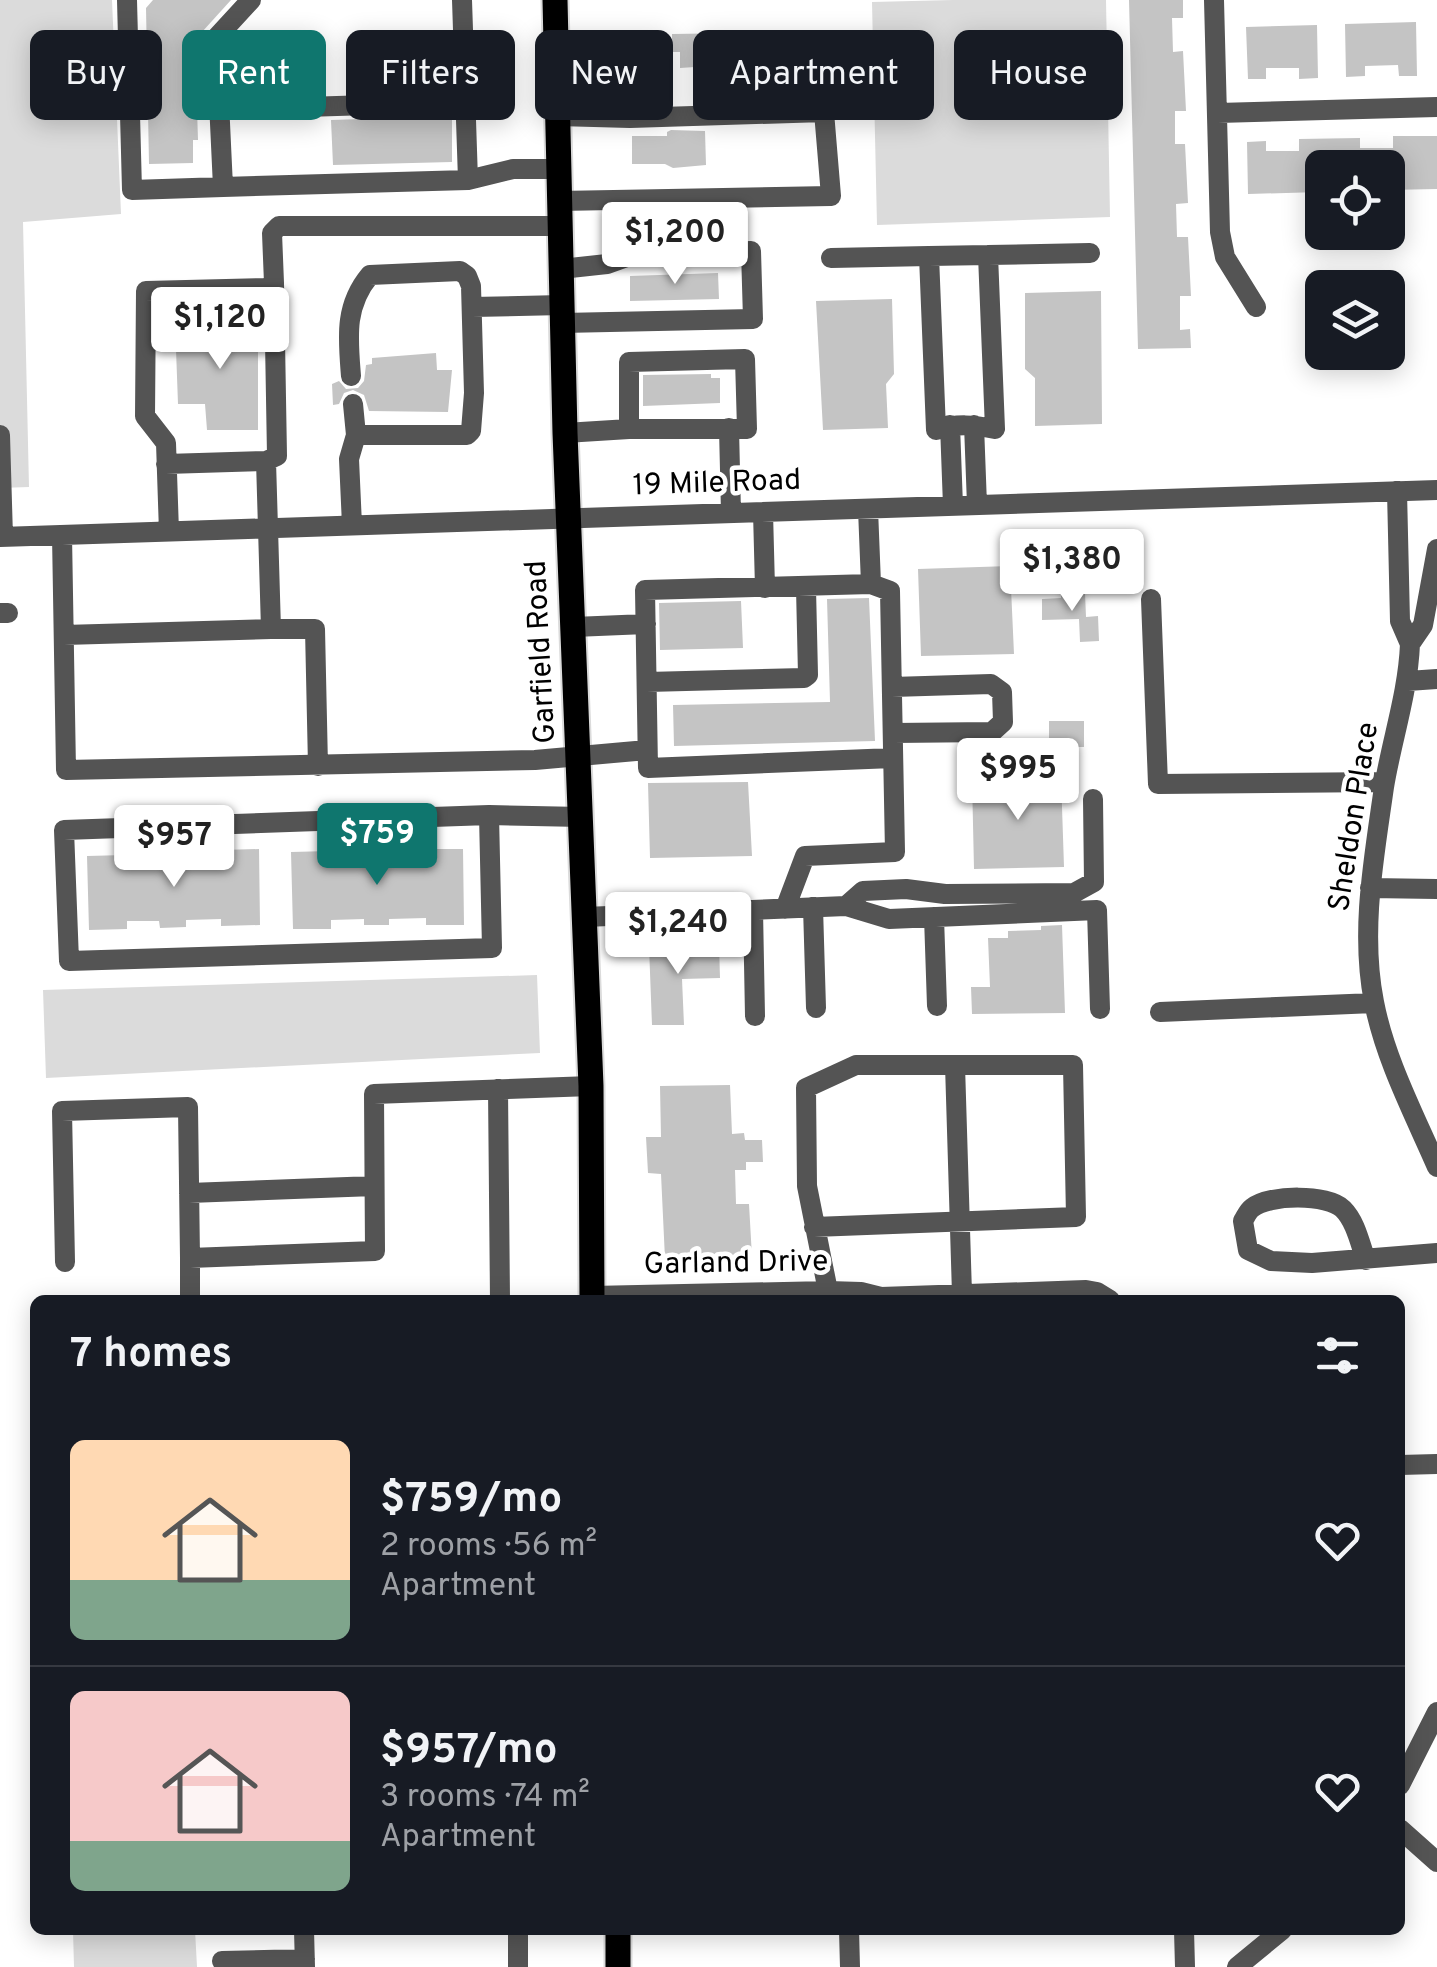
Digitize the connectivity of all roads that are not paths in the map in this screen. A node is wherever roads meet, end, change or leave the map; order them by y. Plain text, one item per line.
1 (251, 0) edge
2 (462, 0) edge
3 (555, 0) edge
4 (1214, 0) edge
5 (129, 2) edge
6 (463, 30) edge
7 (556, 30) edge
8 (1437, 107) edge
9 (1218, 114) junction
10 (673, 117) edge
11 (466, 120) edge
12 (558, 120) edge
13 (558, 169) junction
14 (468, 180) junction
15 (222, 188) junction
16 (560, 214) junction
17 (1090, 253) dead end
18 (988, 255) junction
19 (929, 256) junction
20 (832, 258) dead end
21 (561, 269) junction
22 (274, 284) junction
23 (1256, 307) dead end
24 (472, 308) junction
25 (562, 314) junction
26 (352, 376) dead end
27 (353, 404) dead end
28 (974, 424) junction
29 (950, 425) junction
30 (729, 428) junction
31 (629, 429) junction
32 (565, 432) junction
33 (0, 435) edge
34 (356, 435) junction
35 (266, 461) junction
36 (166, 464) junction
37 (1437, 490) edge
38 (1397, 491) junction
39 (953, 506) junction
40 (977, 506) junction
41 (868, 509) junction
42 (731, 512) junction
43 (763, 512) junction
44 (568, 518) junction
45 (352, 525) junction
46 (268, 528) junction
47 (169, 532) junction
48 (62, 535) junction
49 (1, 538) edge
50 (1437, 549) edge
51 (872, 584) junction
52 (765, 588) junction
53 (806, 588) junction
54 (1150, 599) dead end
55 (646, 624) junction
56 (574, 627) junction
57 (271, 629) junction
58 (64, 635) junction
59 (1410, 644) junction
60 (1437, 680) edge
61 (647, 682) junction
62 (1408, 682) junction
63 (892, 687) junction
64 (893, 733) junction
65 (647, 750) junction
66 (580, 754) junction
67 (894, 758) junction
68 (318, 766) junction
69 (1385, 782) junction
70 (1092, 800) dead end
71 (489, 816) junction
72 (582, 817) junction
73 (1370, 888) junction
74 (1437, 889) edge
75 (846, 906) junction
76 (814, 907) junction
77 (785, 909) junction
78 (753, 910) junction
79 (586, 917) junction
80 (934, 917) junction
81 (1374, 1003) junction
82 (938, 1006) dead end
83 (816, 1008) dead end
84 (1100, 1009) dead end
85 (1160, 1012) dead end
86 (756, 1016) dead end
87 (955, 1065) junction
88 (591, 1086) junction
89 (498, 1090) junction
90 (1437, 1167) edge
91 (374, 1186) junction
92 (190, 1193) junction
93 (960, 1222) junction
94 (814, 1227) junction
95 (1437, 1254) edge
96 (190, 1258) junction
97 (1366, 1260) junction
98 (65, 1262) dead end
99 (190, 1295) edge
100 (500, 1295) edge
101 (592, 1295) edge
102 (828, 1295) edge
103 (836, 1295) edge
104 (868, 1295) edge
105 (956, 1295) edge
106 (978, 1295) edge
107 (1099, 1295) edge
108 (1437, 1464) edge
109 (1405, 1465) edge
110 (1437, 1712) edge
111 (1405, 1776) edge
112 (1405, 1833) edge
113 (1437, 1862) edge
114 (304, 1935) edge
115 (518, 1935) edge
116 (618, 1935) edge
117 (849, 1935) edge
118 (1184, 1935) edge
119 (1276, 1935) edge
120 (222, 1961) dead end
121 (305, 1963) edge
122 (518, 1967) edge
123 (618, 1967) edge
124 (850, 1967) edge
125 (1185, 1967) edge
126 (1238, 1967) edge

1 - 15 street
2 - 6 street
3 - 7 main road, Garfield Road
4 - 9 street
5 - 15 street
8 - 9 street
9 - 23 street
10 - 16 street
11 - 14 street
12 - 13 main road, Garfield Road
13 - 14 street
13 - 16 main road, Garfield Road
14 - 15 street
16 - 21 main road, Garfield Road
16 - 22 street
17 - 18 street
18 - 19 street
18 - 28 street
19 - 20 street
19 - 29 street
21 - 25 main road, Garfield Road
21 - 25 street
22 - 35 street
22 - 36 street
24 - 25 street
24 - 26 street
24 - 34 street
25 - 32 main road, Garfield Road
27 - 34 street
28 - 29 street
28 - 40 street
29 - 39 street
30 - 31 street
30 - 31 street
30 - 42 street
31 - 32 street
32 - 44 main road, Garfield Road
33 - 49 street
34 - 45 street
35 - 36 street
35 - 46 street
36 - 47 street
37 - 38 street, 19 Mile Road
38 - 40 street, 19 Mile Road
38 - 59 street, Sheldon Place
39 - 40 street, 19 Mile Road
39 - 41 street, 19 Mile Road
41 - 43 street, 19 Mile Road
41 - 51 street
42 - 43 street, 19 Mile Road
42 - 44 street, 19 Mile Road
43 - 52 street
44 - 45 street, 19 Mile Road
44 - 56 main road, Garfield Road
45 - 46 street, 19 Mile Road
46 - 47 street, 19 Mile Road
46 - 57 street
47 - 48 street, 19 Mile Road
48 - 49 street, 19 Mile Road
48 - 58 street
50 - 59 street, Sheldon Place
51 - 53 street
51 - 63 street
52 - 53 street
52 - 55 street
53 - 61 street
54 - 69 street
55 - 56 street
55 - 61 street
56 - 66 main road, Garfield Road
57 - 58 street
57 - 68 street
58 - 68 street
59 - 62 street, Sheldon Place
60 - 62 street
61 - 65 street
62 - 69 street, Sheldon Place
63 - 64 street
63 - 64 street
64 - 67 street
65 - 66 street
65 - 67 street
66 - 68 street
66 - 72 main road, Garfield Road
67 - 77 street
69 - 73 street, Sheldon Place
70 - 75 street
71 - 71 street
71 - 72 street
72 - 79 main road, Garfield Road
73 - 74 street
73 - 81 street, Sheldon Place
75 - 76 street
75 - 80 street
76 - 77 street
76 - 83 street
77 - 78 street
78 - 79 street
78 - 86 street
79 - 88 main road, Garfield Road
80 - 82 street
80 - 84 street
81 - 85 street
81 - 90 street, Sheldon Place
87 - 93 street
87 - 93 street
87 - 94 street
88 - 89 street
88 - 101 main road, Garfield Road
89 - 91 street
89 - 100 street
91 - 92 street
91 - 96 street
92 - 96 street
92 - 98 street
93 - 94 street
93 - 105 street
94 - 102 street
95 - 97 street
96 - 99 street
97 - 97 street
103 - 104 street, Garland Drive
106 - 107 street, Garland Drive
108 - 109 street
110 - 111 street
112 - 113 street
114 - 121 street
115 - 122 street
116 - 123 main road
117 - 124 street
118 - 125 street
119 - 126 street
120 - 121 street

